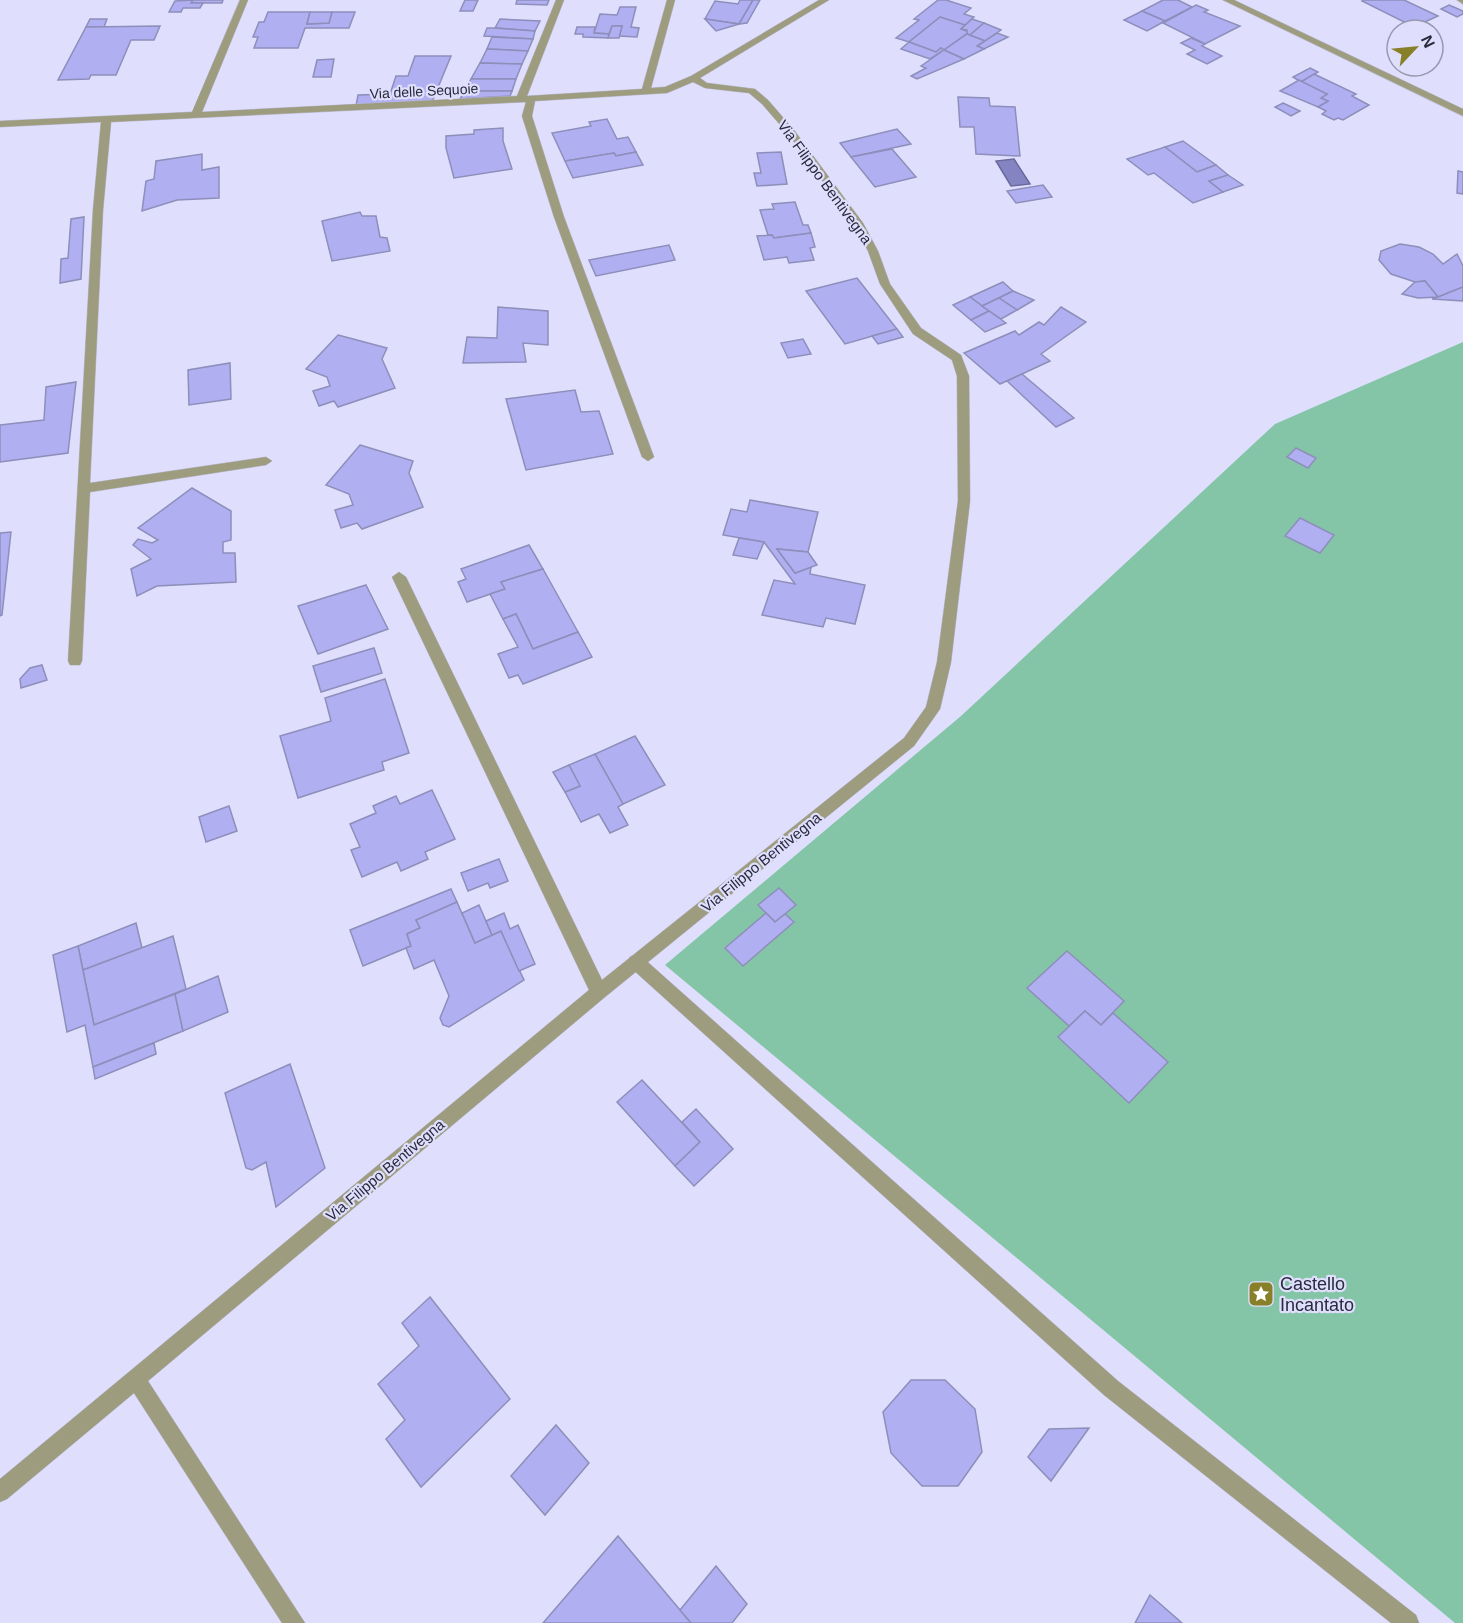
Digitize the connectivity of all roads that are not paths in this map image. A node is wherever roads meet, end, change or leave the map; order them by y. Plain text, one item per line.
1 (244, 0) edge
2 (560, 0) edge
3 (671, 0) edge
4 (825, 0) edge
5 (1227, 0) edge
6 (694, 78) junction
7 (646, 91) junction
8 (526, 99) junction
9 (1463, 113) edge
10 (196, 115) junction
11 (106, 119) junction
12 (0, 124) edge
13 (648, 457) dead end
14 (266, 461) dead end
15 (84, 488) junction
16 (399, 577) dead end
17 (75, 662) dead end
18 (636, 962) junction
19 (599, 992) junction
20 (136, 1379) junction
21 (0, 1492) edge
22 (294, 1623) edge
23 (1408, 1623) edge

1 - 10 street
2 - 8 street
3 - 7 street
4 - 6 street, Via delle Sequoie
5 - 9 street
6 - 7 street, Via delle Sequoie
6 - 18 street, Via Filippo Bentivegna
7 - 8 street, Via delle Sequoie
8 - 10 street, Via delle Sequoie
8 - 13 street
10 - 11 street, Via delle Sequoie
11 - 12 street, Via delle Sequoie
11 - 15 street
14 - 15 street
15 - 17 street
16 - 19 street
18 - 19 street, Via Filippo Bentivegna
18 - 23 street
19 - 20 street, Via Filippo Bentivegna
20 - 21 street, Via Filippo Bentivegna
20 - 22 street

